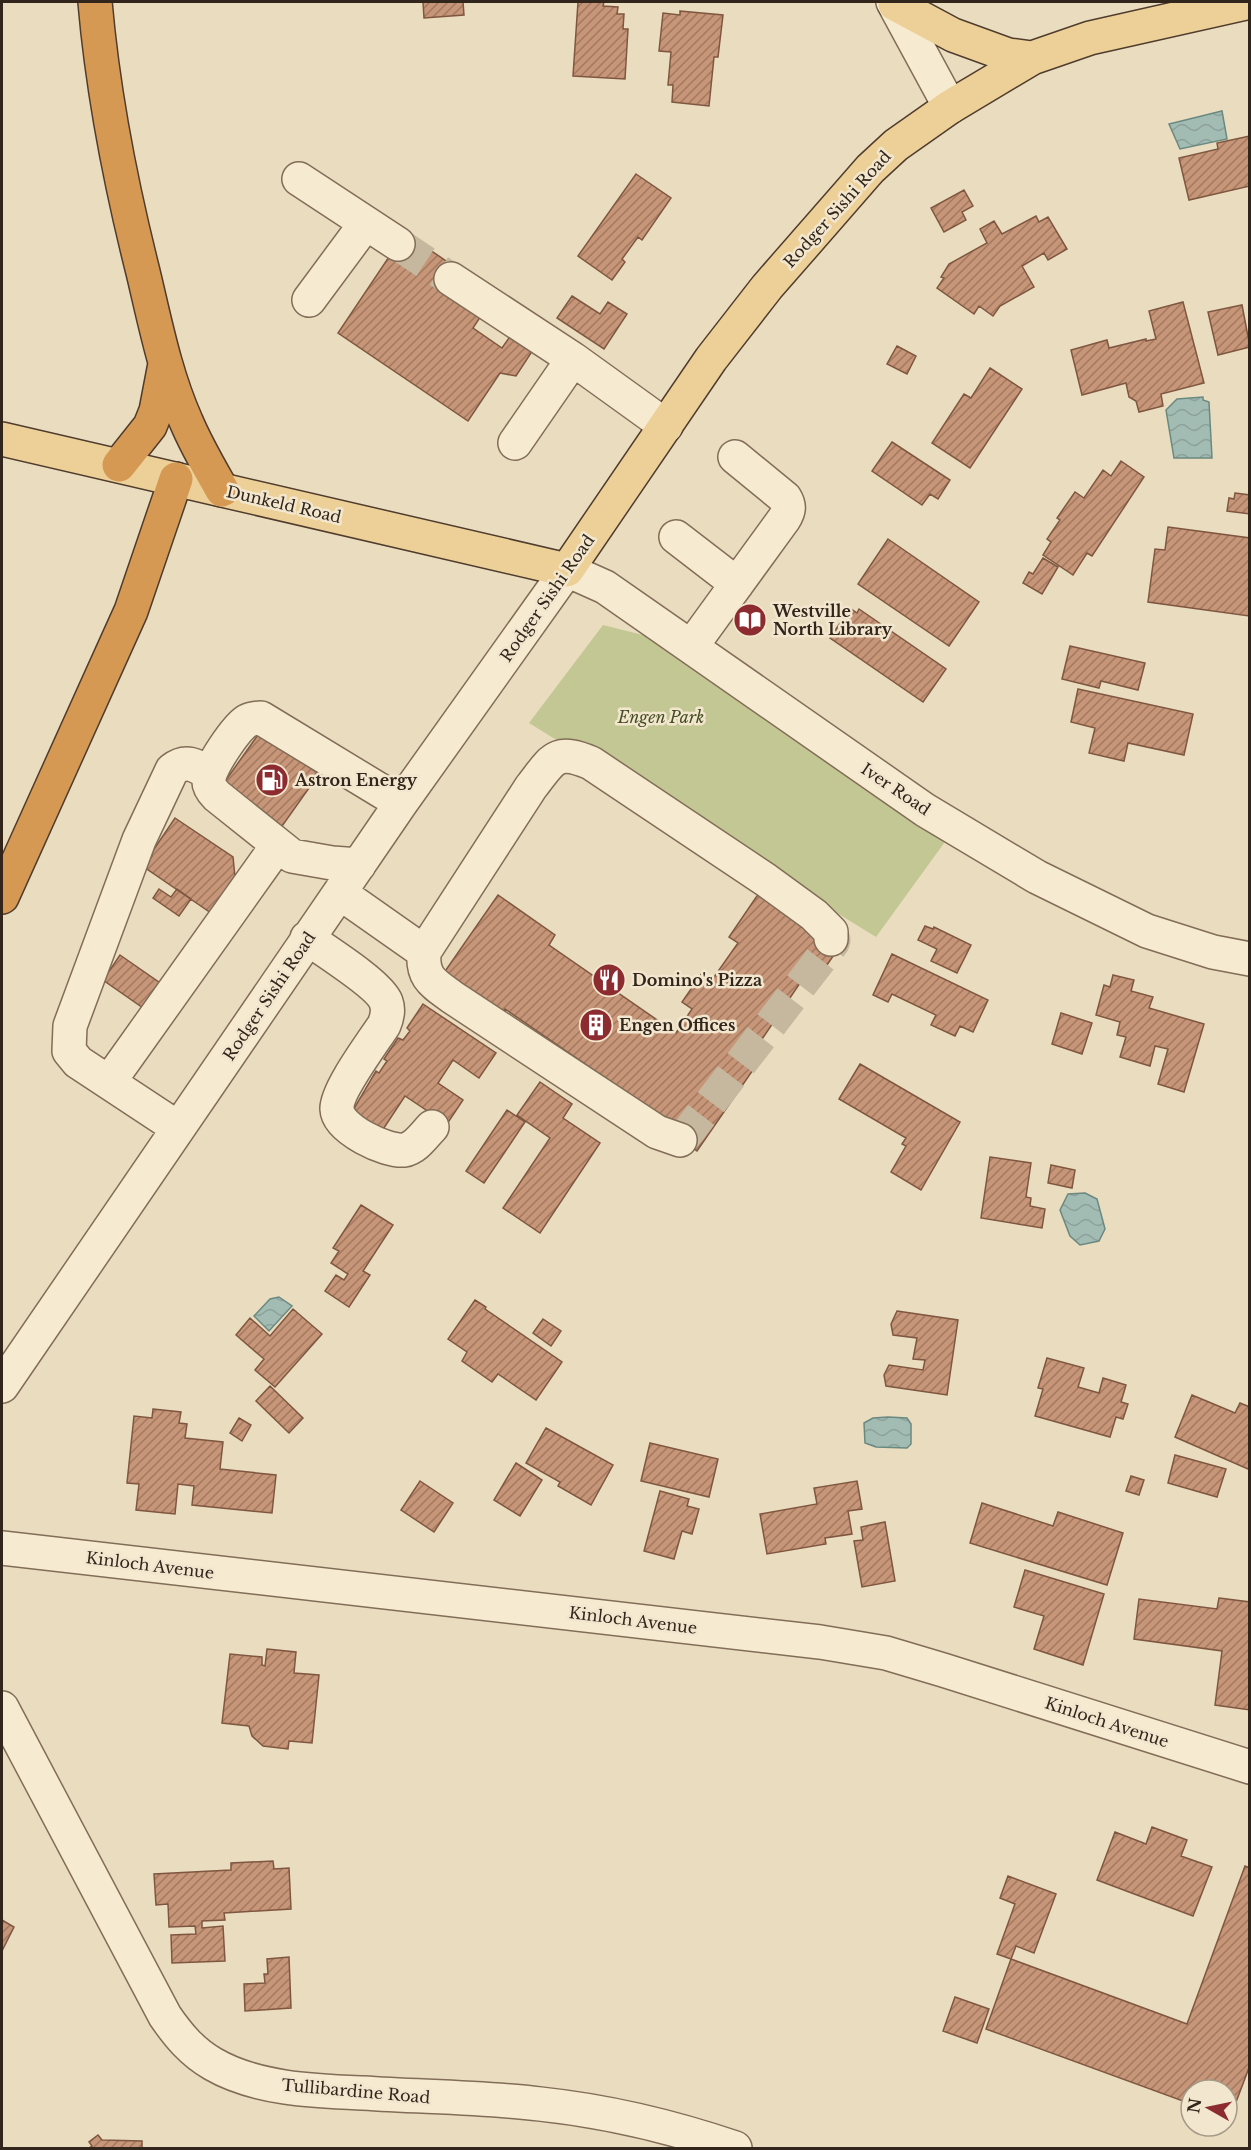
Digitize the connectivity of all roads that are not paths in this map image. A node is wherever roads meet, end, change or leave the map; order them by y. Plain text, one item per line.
1 (95, 2) edge
2 (1250, 2) edge
3 (894, 3) edge
4 (1032, 58) junction
5 (950, 106) junction
6 (299, 179) dead end
7 (366, 223) junction
8 (398, 244) tunnel mouth
9 (451, 279) tunnel mouth
10 (309, 300) dead end
11 (573, 359) junction
12 (165, 362) junction
13 (666, 426) junction
14 (2, 439) edge
15 (515, 443) dead end
16 (735, 457) dead end
17 (119, 465) junction
18 (176, 479) junction
19 (222, 490) junction
20 (676, 537) dead end
21 (567, 570) junction
22 (737, 584) junction
23 (692, 647) junction
24 (210, 774) junction
25 (401, 802) junction
26 (278, 846) junction
27 (359, 865) junction
28 (340, 893) junction
29 (2, 897) edge
30 (307, 938) junction
31 (831, 939) dead end
32 (424, 952) junction
33 (1250, 959) edge
34 (109, 1082) junction
35 (432, 1127) dead end
36 (178, 1128) junction
37 (680, 1140) dead end
38 (2, 1386) edge
39 (2, 1548) edge
40 (2, 1708) edge
41 (1250, 1767) edge
42 (735, 2148) edge

1 - 12 highway
2 - 4 main road, Rodger Sishi Road
3 - 4 main road
3 - 5 street
4 - 5 main road, Rodger Sishi Road
5 - 13 main road, Rodger Sishi Road
6 - 7 street
7 - 8 street
7 - 10 street
9 - 11 street
11 - 13 street
11 - 15 street
12 - 17 highway
12 - 19 highway
13 - 21 main road, Rodger Sishi Road
14 - 17 main road, Dunkeld Road
16 - 22 street
17 - 18 main road, Dunkeld Road
18 - 19 main road, Dunkeld Road
18 - 29 highway
19 - 21 main road, Dunkeld Road
20 - 22 street
21 - 23 street, Iver Road
21 - 25 street, Rodger Sishi Road
22 - 23 street
23 - 33 street, Iver Road
24 - 25 street
24 - 26 street
24 - 34 street
25 - 27 street, Rodger Sishi Road
26 - 27 street
26 - 34 street
27 - 28 street, Rodger Sishi Road
28 - 30 street, Rodger Sishi Road
28 - 32 street
30 - 35 street
30 - 36 street, Rodger Sishi Road
31 - 32 street
32 - 37 street
34 - 36 street
36 - 38 street, Rodger Sishi Road
39 - 41 street, Kinloch Avenue
40 - 42 street, Tullibardine Road

